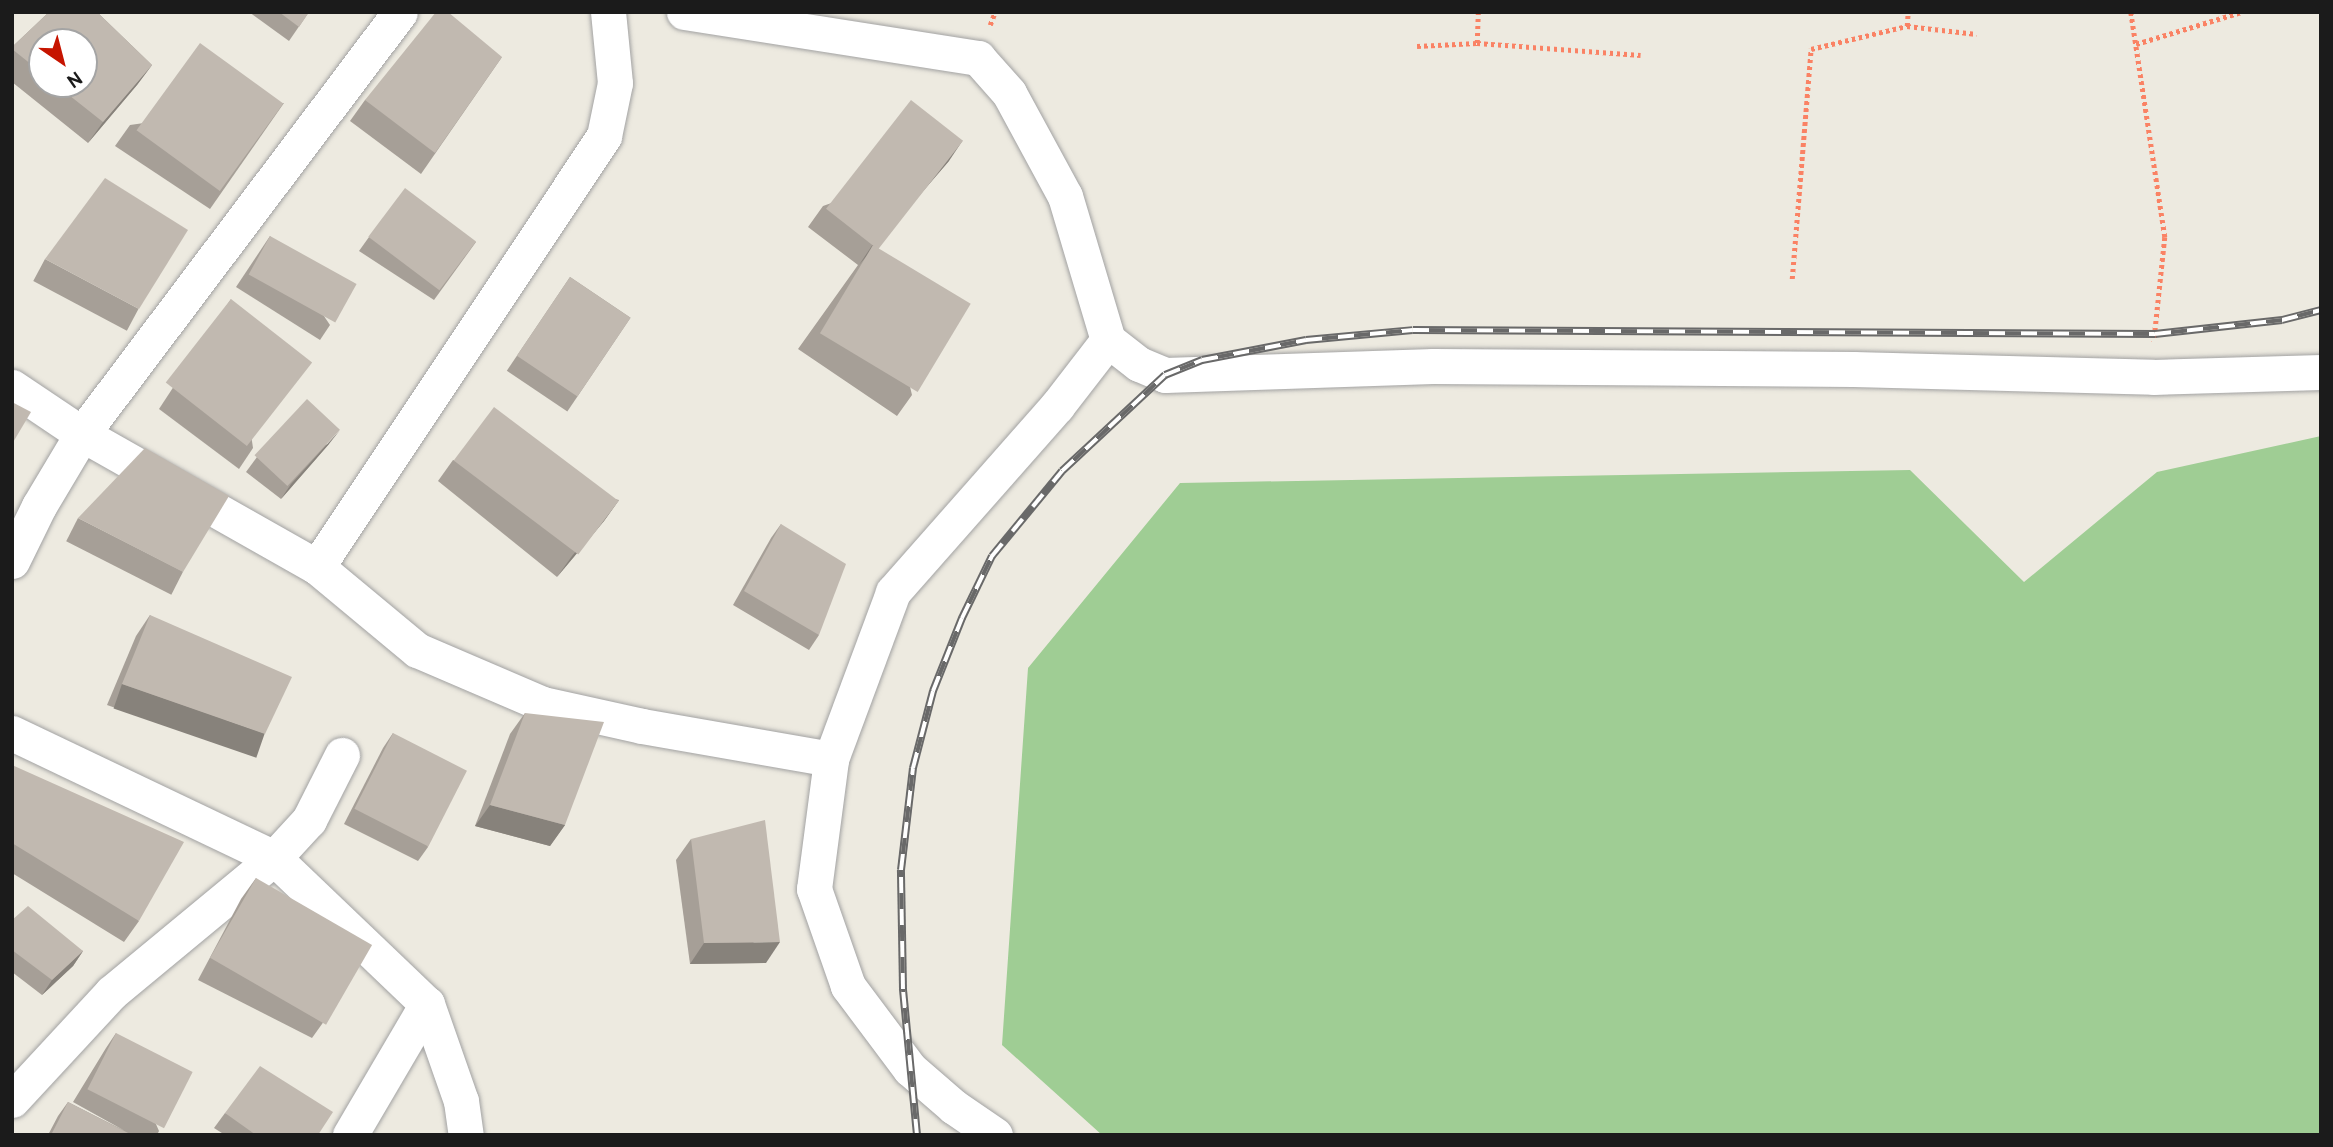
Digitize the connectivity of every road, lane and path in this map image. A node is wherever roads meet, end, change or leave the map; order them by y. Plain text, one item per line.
1 (400, 12) edge
2 (608, 12) edge
3 (684, 12) edge
4 (1478, 12) edge
5 (1908, 12) edge
6 (2131, 12) edge
7 (2241, 12) edge
8 (1907, 26) junction
9 (1977, 34) dead end
10 (1477, 43) junction
11 (2136, 44) junction
12 (1418, 46) dead end
13 (1641, 55) dead end
14 (1792, 279) dead end
15 (1108, 340) junction
16 (2321, 372) edge
17 (2153, 377) junction
18 (12, 387) edge
19 (82, 434) junction
20 (12, 561) edge
21 (317, 566) junction
22 (12, 733) edge
23 (342, 755) dead end
24 (831, 760) junction
25 (274, 858) junction
26 (427, 1004) junction
27 (12, 1100) edge
28 (350, 1135) edge
29 (466, 1135) edge
30 (995, 1135) edge

1 - 19 street
2 - 21 street
3 - 15 street
4 - 10 path
5 - 8 path
6 - 11 path
7 - 11 path
8 - 9 path
8 - 14 path
10 - 12 path
10 - 13 path
11 - 17 path
15 - 17 street
15 - 24 street
16 - 17 street
18 - 19 street
19 - 20 street
19 - 21 street
21 - 24 street
22 - 25 street
23 - 25 street
24 - 30 street
25 - 26 street
25 - 27 street
26 - 28 street
26 - 29 street

